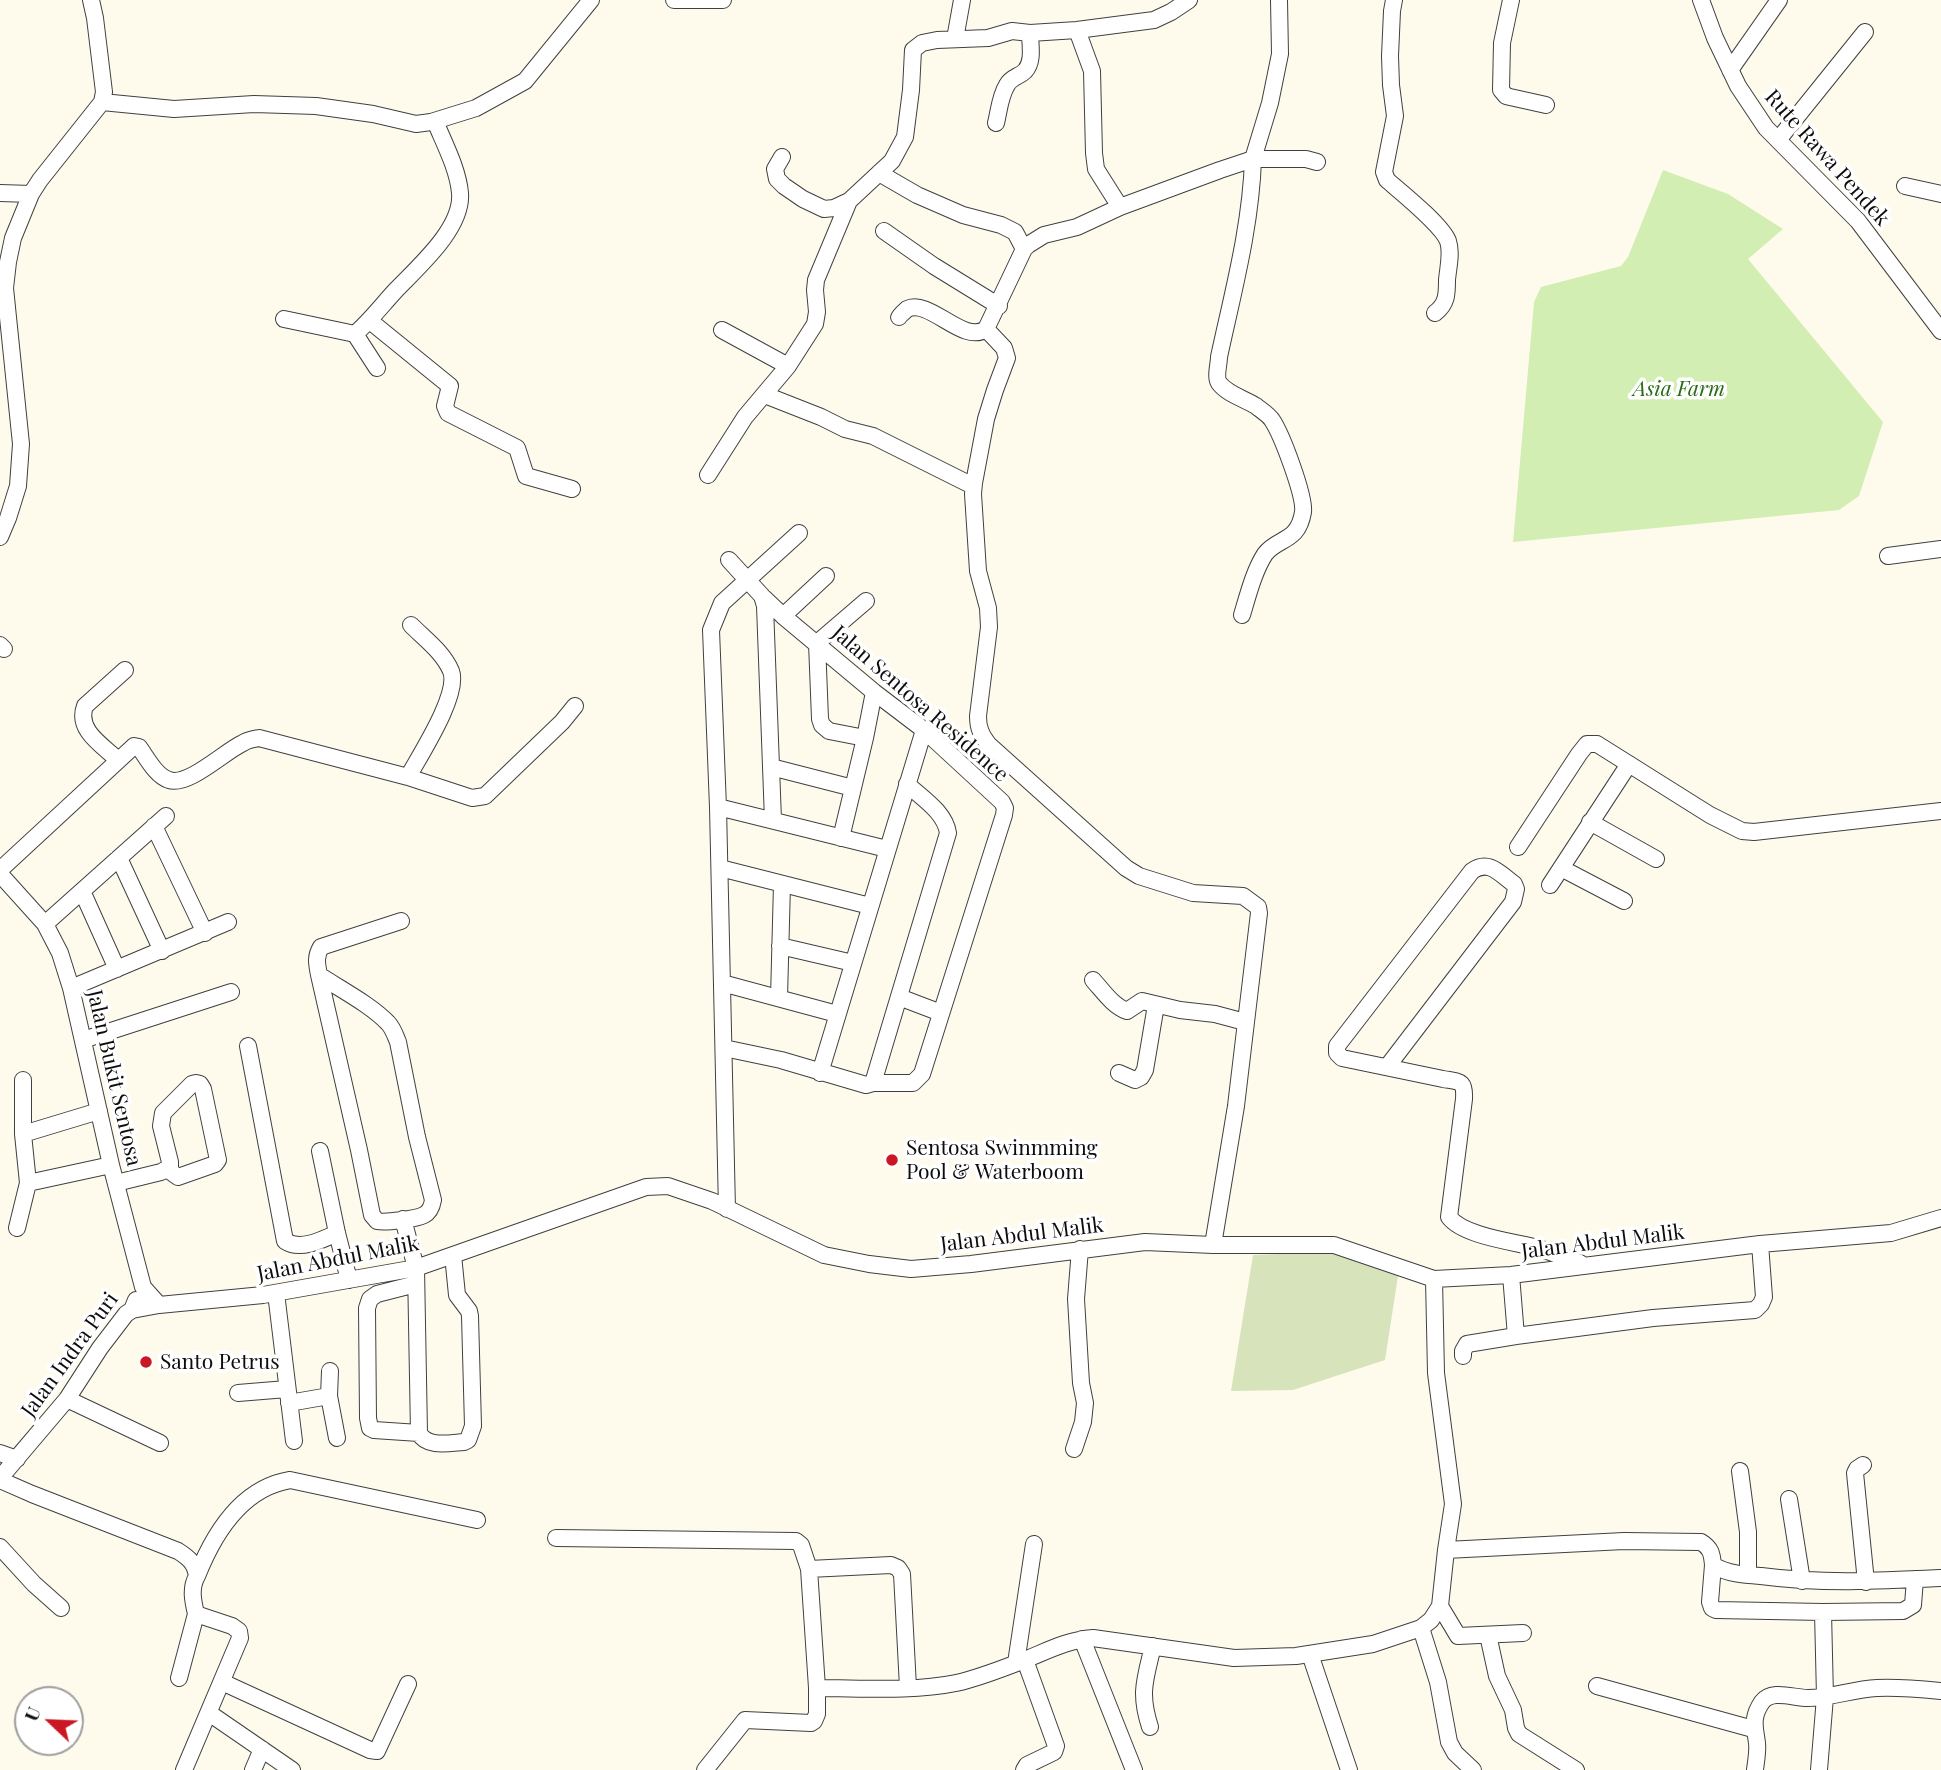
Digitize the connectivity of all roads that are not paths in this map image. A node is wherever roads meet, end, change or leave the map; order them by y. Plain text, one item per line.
1 (91, 0) edge
2 (591, 0) edge
3 (674, 0) edge
4 (723, 0) edge
5 (962, 0) edge
6 (1189, 0) edge
7 (1279, 0) edge
8 (1394, 0) edge
9 (1511, 0) edge
10 (1701, 0) edge
11 (1779, 0) edge
12 (1077, 30) junction
13 (1865, 32) dead end
14 (1030, 33) junction
15 (955, 39) junction
16 (1730, 70) junction
17 (102, 102) junction
18 (1546, 105) dead end
19 (435, 121) junction
20 (996, 123) dead end
21 (1778, 140) junction
22 (782, 157) dead end
23 (1253, 159) junction
24 (1317, 162) dead end
25 (879, 173) junction
26 (1905, 186) dead end
27 (0, 193) edge
28 (31, 194) junction
29 (1941, 194) edge
30 (849, 201) junction
31 (1121, 207) junction
32 (884, 231) dead end
33 (1024, 249) junction
34 (2, 287) edge
35 (999, 306) junction
36 (1435, 313) dead end
37 (899, 317) dead end
38 (285, 319) dead end
39 (370, 321) junction
40 (722, 330) dead end
41 (986, 330) junction
42 (1941, 331) edge
43 (355, 334) junction
44 (788, 366) junction
45 (377, 368) dead end
46 (765, 395) junction
47 (708, 475) dead end
48 (974, 483) junction
49 (572, 489) dead end
50 (799, 533) dead end
51 (0, 537) edge
52 (1941, 549) edge
53 (1888, 555) dead end
54 (729, 560) dead end
55 (826, 576) dead end
56 (747, 580) junction
57 (761, 596) junction
58 (866, 601) dead end
59 (783, 615) junction
60 (1242, 615) dead end
61 (411, 625) dead end
62 (817, 643) junction
63 (125, 670) dead end
64 (874, 692) junction
65 (575, 706) dead end
66 (924, 730) junction
67 (865, 738) junction
68 (118, 760) junction
69 (1629, 764) junction
70 (771, 766) junction
71 (408, 777) junction
72 (907, 784) junction
73 (853, 788) junction
74 (718, 807) junction
75 (1941, 811) edge
76 (773, 820) junction
77 (1591, 822) junction
78 (841, 838) junction
79 (1518, 848) dead end
80 (887, 849) junction
81 (119, 858) junction
82 (1656, 859) dead end
83 (720, 868) junction
84 (1561, 868) junction
85 (0, 872) edge
86 (782, 884) junction
87 (1550, 885) dead end
88 (82, 891) junction
89 (1624, 901) dead end
90 (870, 906) junction
91 (401, 921) dead end
92 (228, 922) dead end
93 (45, 924) junction
94 (205, 933) junction
95 (780, 946) junction
96 (162, 951) junction
97 (853, 963) junction
98 (117, 969) junction
99 (319, 975) junction
100 (1093, 980) dead end
101 (722, 983) junction
102 (71, 988) junction
103 (231, 992) dead end
104 (899, 997) junction
105 (779, 998) junction
106 (1156, 1004) junction
107 (941, 1013) junction
108 (837, 1014) junction
109 (1245, 1021) junction
110 (83, 1040) junction
111 (248, 1046) dead end
112 (724, 1048) junction
113 (1387, 1067) junction
114 (820, 1073) junction
115 (1119, 1073) dead end
116 (23, 1080) dead end
117 (873, 1083) junction
118 (99, 1111) junction
119 (23, 1134) junction
120 (320, 1150) dead end
121 (111, 1164) junction
122 (167, 1170) junction
123 (28, 1183) junction
124 (116, 1183) junction
125 (726, 1209) junction
126 (1941, 1218) edge
127 (403, 1219) junction
128 (17, 1228) dead end
129 (337, 1233) junction
130 (1760, 1244) junction
131 (1213, 1245) junction
132 (1080, 1249) junction
133 (453, 1255) junction
134 (1584, 1265) junction
135 (1511, 1275) junction
136 (416, 1276) junction
137 (1434, 1279) junction
138 (349, 1280) junction
139 (143, 1287) junction
140 (276, 1293) junction
141 (159, 1306) junction
142 (132, 1310) junction
143 (1516, 1336) junction
144 (1463, 1356) dead end
145 (330, 1371) dead end
146 (238, 1393) dead end
147 (288, 1396) junction
148 (330, 1396) junction
149 (67, 1399) junction
150 (419, 1433) junction
151 (337, 1438) dead end
152 (294, 1441) dead end
153 (160, 1443) dead end
154 (1074, 1449) dead end
155 (0, 1453) edge
156 (17, 1459) junction
157 (1863, 1465) dead end
158 (1740, 1471) dead end
159 (0, 1479) edge
160 (1788, 1499) dead end
161 (477, 1520) dead end
162 (556, 1538) dead end
163 (1034, 1544) dead end
164 (0, 1547) edge
165 (1446, 1550) junction
166 (1713, 1565) junction
167 (809, 1569) junction
168 (1748, 1575) junction
169 (197, 1576) junction
170 (1941, 1578) edge
171 (1914, 1579) junction
172 (1802, 1581) junction
173 (1866, 1582) junction
174 (1440, 1606) junction
175 (61, 1608) dead end
176 (1823, 1612) junction
177 (196, 1614) junction
178 (1421, 1628) junction
179 (1523, 1633) dead end
180 (1488, 1635) junction
181 (1082, 1639) junction
182 (1153, 1646) junction
183 (1310, 1654) junction
184 (1020, 1661) junction
185 (179, 1678) dead end
186 (222, 1682) junction
187 (408, 1684) dead end
188 (1597, 1686) dead end
189 (908, 1687) junction
190 (817, 1688) junction
191 (1941, 1691) edge
192 (1825, 1697) junction
193 (209, 1713) junction
194 (1150, 1727) dead end
195 (1754, 1729) junction
196 (262, 1749) junction
197 (1573, 1768) edge
198 (184, 1770) edge
199 (253, 1770) edge
200 (292, 1770) edge
201 (705, 1770) edge
202 (1024, 1770) edge
203 (1134, 1770) edge
204 (1349, 1770) edge
205 (1473, 1770) edge
206 (1755, 1770) edge
207 (1819, 1770) edge

1 - 17 street
2 - 19 street
3 - 4 street
5 - 15 street
6 - 12 street
7 - 23 street
8 - 36 street
9 - 18 street
10 - 16 street, Rute Rawa Pendek
11 - 16 street
12 - 14 street
12 - 31 street
13 - 21 street
14 - 15 street
14 - 20 street
15 - 25 street
16 - 21 street, Rute Rawa Pendek
17 - 19 street
17 - 28 street
19 - 39 street
21 - 42 street, Rute Rawa Pendek
22 - 30 street
23 - 24 street
23 - 31 street
23 - 60 street
25 - 30 street
25 - 33 street
26 - 29 street
27 - 28 street
28 - 34 street
30 - 44 street
31 - 33 street
32 - 35 street
33 - 35 street
34 - 51 street
35 - 41 street
37 - 41 street
38 - 43 street
39 - 43 street
39 - 49 street
40 - 44 street
41 - 48 street
43 - 45 street
44 - 46 street
46 - 47 street
46 - 48 street
48 - 109 street
50 - 56 street
52 - 53 street
54 - 56 street, Jalan Sentosa Residence
55 - 59 street
56 - 57 street, Jalan Sentosa Residence
56 - 74 street
57 - 59 street, Jalan Sentosa Residence
57 - 70 street
58 - 62 street
59 - 62 street, Jalan Sentosa Residence
61 - 71 street
62 - 64 street, Jalan Sentosa Residence
62 - 67 street
63 - 68 street
64 - 66 street, Jalan Sentosa Residence
64 - 67 street
65 - 71 street
66 - 72 street
66 - 107 street, Jalan Sentosa Residence
67 - 73 street
68 - 71 street
68 - 85 street
69 - 75 street
69 - 77 street
69 - 79 street
70 - 73 street
70 - 76 street
72 - 80 street
72 - 104 street
73 - 78 street
74 - 76 street
74 - 83 street
76 - 78 street
77 - 82 street
77 - 84 street
78 - 80 street
80 - 90 street
81 - 88 street
81 - 94 street
81 - 96 street
83 - 86 street
83 - 101 street
84 - 87 street
84 - 89 street
85 - 93 street, Jalan Bukit Sentosa
86 - 90 street
86 - 95 street
88 - 93 street
88 - 98 street
90 - 97 street
91 - 99 street
92 - 94 street
93 - 102 street, Jalan Bukit Sentosa
94 - 96 street
95 - 97 street
95 - 105 street
96 - 98 street
97 - 108 street
98 - 102 street
99 - 127 street
99 - 127 street
100 - 106 street
101 - 105 street
101 - 112 street
102 - 110 street, Jalan Bukit Sentosa
103 - 110 street
104 - 107 street
104 - 117 street
105 - 108 street
106 - 109 street
106 - 115 street
107 - 117 street, Jalan Sentosa Residence
108 - 114 street
109 - 131 street
110 - 118 street, Jalan Bukit Sentosa
111 - 129 street
112 - 114 street, Jalan Sentosa Residence
112 - 125 street
113 - 113 street
113 - 134 street
114 - 117 street, Jalan Sentosa Residence
116 - 119 street
118 - 119 street
118 - 121 street, Jalan Bukit Sentosa
119 - 123 street
120 - 129 street
121 - 123 street
121 - 124 street, Jalan Bukit Sentosa
122 - 122 street
122 - 124 street
123 - 128 street
124 - 139 street, Jalan Bukit Sentosa
125 - 132 street, Jalan Abdul Malik
125 - 133 street, Jalan Abdul Malik
126 - 130 street, Jalan Abdul Malik
127 - 136 street
129 - 138 street
130 - 134 street, Jalan Abdul Malik
130 - 143 street
131 - 132 street, Jalan Abdul Malik
131 - 137 street, Jalan Abdul Malik
132 - 154 street
133 - 136 street, Jalan Abdul Malik
133 - 150 street
134 - 135 street, Jalan Abdul Malik
135 - 137 street, Jalan Abdul Malik
135 - 143 street
136 - 138 street, Jalan Abdul Malik
136 - 150 street
136 - 150 street
137 - 165 street
138 - 140 street, Jalan Abdul Malik
139 - 141 street, Jalan Bukit Sentosa
139 - 142 street, Jalan Indra Puri
140 - 141 street, Jalan Abdul Malik
140 - 147 street
141 - 142 street, Jalan Abdul Malik
142 - 149 street, Jalan Indra Puri
143 - 144 street
145 - 148 street
146 - 147 street
147 - 148 street
147 - 152 street
148 - 151 street
149 - 153 street
149 - 156 street, Jalan Indra Puri
155 - 156 street
156 - 159 street, Jalan Indra Puri
157 - 173 street
158 - 168 street
159 - 169 street
160 - 172 street
161 - 169 street
162 - 167 street
163 - 184 street
164 - 175 street
165 - 166 street
165 - 174 street
166 - 168 street
166 - 176 street
167 - 189 street
167 - 190 street
168 - 172 street
169 - 177 street
170 - 171 street
171 - 173 street
171 - 176 street
172 - 173 street
174 - 178 street
174 - 180 street
176 - 192 street
177 - 185 street
177 - 186 street
178 - 183 street
178 - 205 street
179 - 180 street
180 - 197 street
181 - 182 street
181 - 184 street
181 - 203 street
182 - 183 street
182 - 194 street
183 - 204 street
184 - 189 street
184 - 202 street
186 - 187 street
186 - 193 street
188 - 195 street
189 - 190 street
190 - 201 street
191 - 192 street
192 - 195 street
192 - 207 street
193 - 196 street
193 - 198 street
195 - 206 street
196 - 199 street
196 - 200 street

